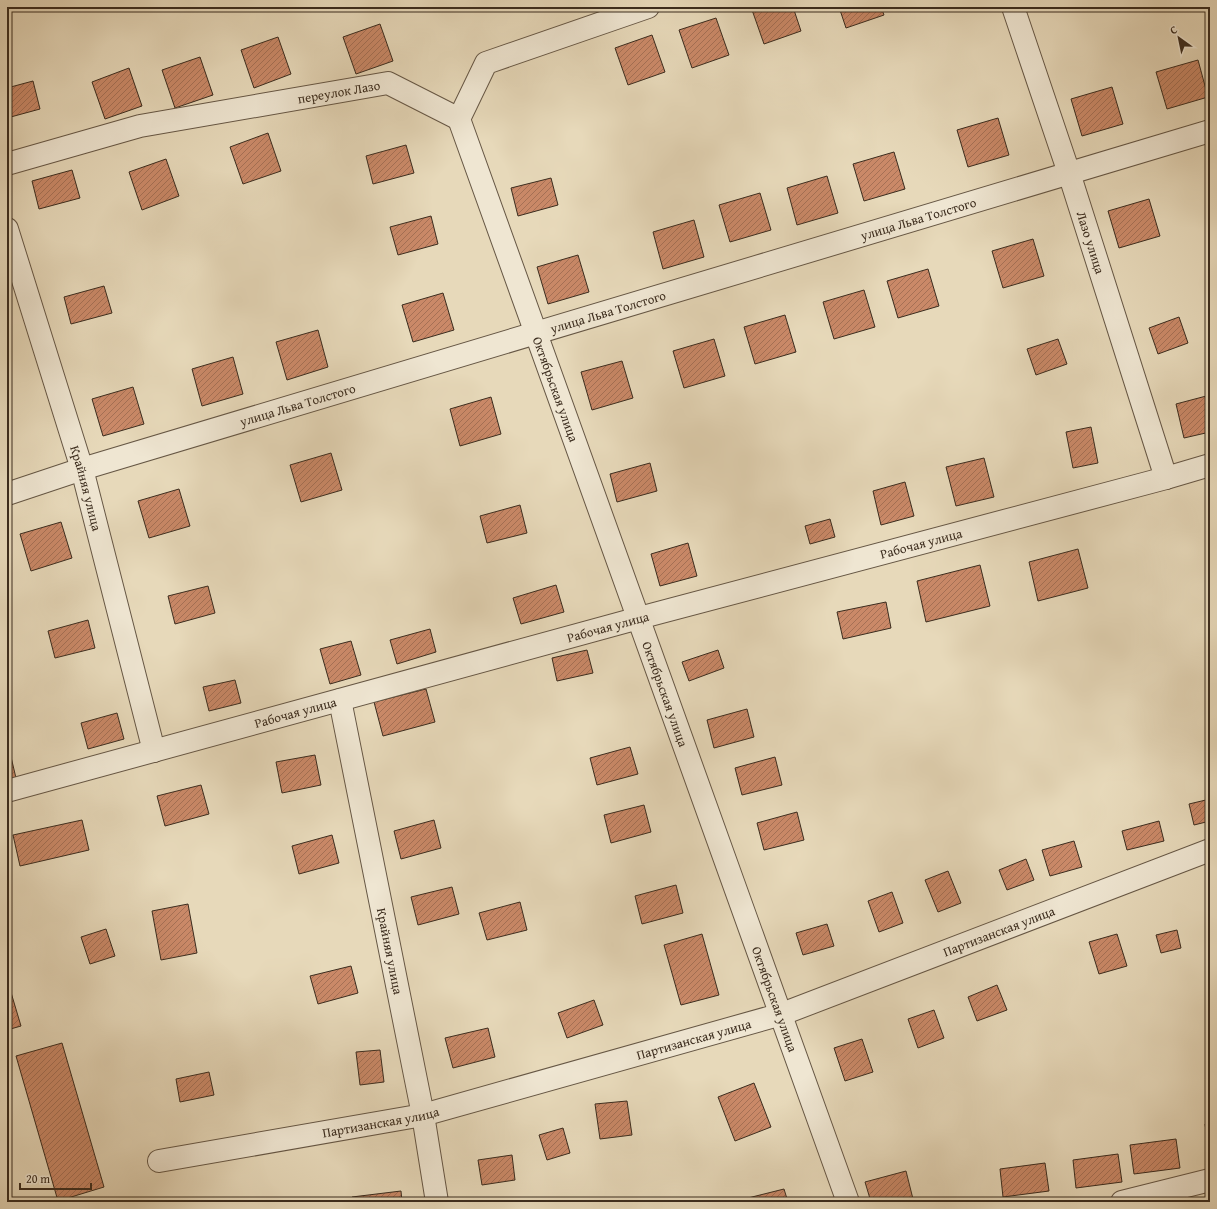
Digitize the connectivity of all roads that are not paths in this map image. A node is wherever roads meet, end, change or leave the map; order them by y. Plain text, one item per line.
1 (648, 7) edge
2 (1012, 7) edge
3 (459, 119) junction
4 (1210, 131) edge
5 (7, 164) edge
6 (1069, 173) junction
7 (7, 229) edge
8 (536, 333) junction
9 (1210, 465) edge
10 (82, 469) junction
11 (1166, 478) junction
12 (7, 494) edge
13 (639, 618) junction
14 (340, 700) junction
15 (154, 750) junction
16 (7, 791) edge
17 (1210, 850) edge
18 (782, 1014) junction
19 (423, 1115) junction
20 (159, 1161) dead end
21 (1210, 1180) edge
22 (437, 1202) edge
23 (848, 1202) edge
24 (1122, 1202) edge

1 - 3 street
2 - 6 street, Лазо улица
3 - 5 street, переулок Лазо
3 - 8 street, Октябрьская улица
4 - 6 street, улица Льва Толстого
6 - 8 street, улица Льва Толстого
6 - 11 street, Лазо улица
7 - 10 street, Крайняя улица
8 - 10 street, улица Льва Толстого
8 - 13 street, Октябрьская улица
9 - 11 street, Рабочая улица
10 - 12 street, улица Льва Толстого
10 - 15 street, Крайняя улица
11 - 13 street, Рабочая улица
13 - 14 street, Рабочая улица
13 - 18 street, Октябрьская улица
14 - 15 street, Рабочая улица
14 - 19 street, Крайняя улица
15 - 16 street, Рабочая улица
17 - 18 street, Партизанская улица
18 - 19 street, Партизанская улица
18 - 23 street, Октябрьская улица
19 - 20 street, Партизанская улица
19 - 22 street, Крайняя улица
21 - 24 street

